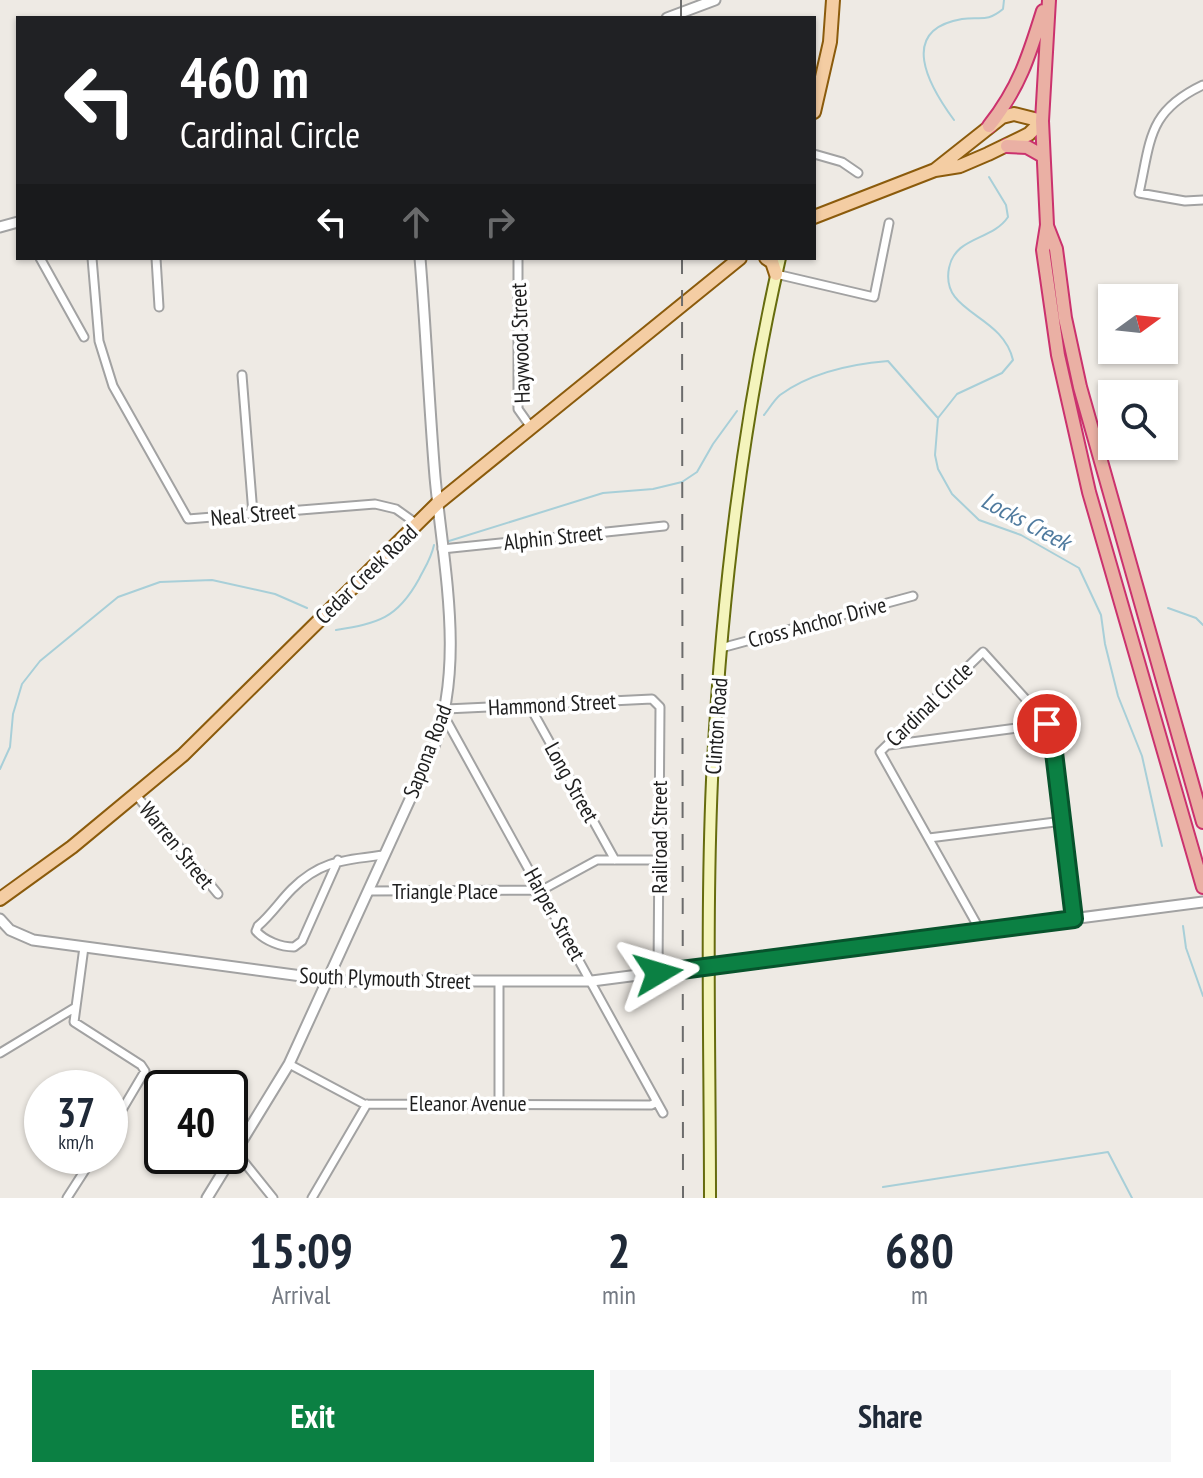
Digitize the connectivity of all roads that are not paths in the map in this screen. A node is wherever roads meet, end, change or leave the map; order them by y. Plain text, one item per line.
1 (715, 0) edge
2 (833, 0) edge
3 (1048, 0) edge
4 (672, 16) edge
5 (1203, 85) edge
6 (816, 103) edge
7 (1042, 121) junction
8 (989, 126) junction
9 (1007, 146) junction
10 (816, 155) edge
11 (1043, 156) junction
12 (935, 170) junction
13 (858, 173) dead end
14 (1203, 200) edge
15 (816, 216) edge
16 (889, 223) dead end
17 (1047, 225) junction
18 (41, 260) edge
19 (92, 260) edge
20 (156, 260) edge
21 (420, 260) edge
22 (518, 260) edge
23 (738, 260) edge
24 (769, 260) edge
25 (780, 260) edge
26 (776, 274) junction
27 (159, 307) dead end
28 (84, 337) dead end
29 (242, 375) dead end
30 (530, 426) junction
31 (438, 503) junction
32 (253, 514) junction
33 (417, 524) junction
34 (664, 526) dead end
35 (442, 549) junction
36 (913, 596) dead end
37 (721, 648) junction
38 (657, 701) joint
39 (529, 705) junction
40 (445, 712) junction
41 (1047, 724) junction
42 (887, 745) junction
43 (136, 795) junction
44 (1063, 821) junction
45 (1203, 822) edge
46 (929, 838) junction
47 (384, 855) junction
48 (338, 860) junction
49 (615, 860) junction
50 (658, 860) junction
51 (1203, 887) edge
52 (542, 890) junction
53 (368, 891) junction
54 (218, 894) dead end
55 (0, 899) edge
56 (1203, 902) edge
57 (0, 919) edge
58 (1074, 919) junction
59 (980, 930) junction
60 (84, 947) junction
61 (709, 967) junction
62 (658, 973) junction
63 (327, 980) junction
64 (499, 981) junction
65 (592, 981) junction
66 (76, 1007) junction
67 (0, 1053) edge
68 (289, 1064) junction
69 (128, 1100) edge
70 (499, 1102) junction
71 (657, 1102) junction
72 (367, 1104) junction
73 (663, 1113) dead end
74 (248, 1132) edge
75 (248, 1167) edge
76 (82, 1174) edge
77 (222, 1174) edge
78 (67, 1198) edge
79 (207, 1198) edge
80 (273, 1198) edge
81 (312, 1198) edge
82 (710, 1198) edge

1 - 4 street
2 - 6 main road
3 - 7 highway
3 - 8 highway
5 - 14 street
7 - 8 main road
7 - 9 main road
7 - 11 highway
8 - 12 main road
9 - 11 highway
9 - 12 main road
10 - 13 street
11 - 17 highway
12 - 15 main road
16 - 26 street
17 - 45 highway
17 - 51 highway
18 - 28 street
19 - 32 street, Neal Street
20 - 27 street
21 - 31 street, Sapona Road
22 - 30 street, Haywood Street
23 - 30 main road, Cedar Creek Road
24 - 26 main road
25 - 26 main road, Clinton Road
26 - 37 main road, Clinton Road
29 - 32 street
30 - 31 main road, Cedar Creek Road
31 - 33 main road, Cedar Creek Road
31 - 35 street, Sapona Road
32 - 33 street, Neal Street
33 - 43 main road, Cedar Creek Road
34 - 35 street, Alphin Street
35 - 40 street, Sapona Road
36 - 37 street, Cross Anchor Drive
37 - 61 main road, Clinton Road
38 - 39 street, Hammond Street
38 - 50 street, Railroad Street
39 - 40 street, Hammond Street
39 - 49 street, Long Street
40 - 47 street, Sapona Road
40 - 52 street, Harper Street
41 - 42 street
41 - 42 street, Cardinal Circle
41 - 44 street, Cardinal Circle
42 - 46 street, Cardinal Circle
43 - 54 street, Warren Street
43 - 55 main road, Cedar Creek Road
44 - 46 street
44 - 58 street, Cardinal Circle
46 - 59 street, Cardinal Circle
47 - 48 street
47 - 53 street, Sapona Road
48 - 48 street
49 - 50 street, Triangle Place
49 - 52 street, Triangle Place
50 - 62 street, Railroad Street
52 - 53 street, Triangle Place
52 - 65 street, Harper Street
53 - 63 street, Sapona Road
56 - 58 street, South Plymouth Street
57 - 60 street, South Plymouth Street
58 - 59 street, South Plymouth Street
59 - 61 street, South Plymouth Street
60 - 63 street, South Plymouth Street
60 - 66 street
61 - 62 street, South Plymouth Street
61 - 82 main road, Clinton Road
62 - 65 street, South Plymouth Street
63 - 64 street, South Plymouth Street
63 - 68 street, Sapona Road
64 - 65 street, South Plymouth Street
64 - 70 street
65 - 71 street, Harper Street
66 - 67 street
66 - 69 street
68 - 72 street, Eleanor Avenue
68 - 74 street, Sapona Road
70 - 71 street, Eleanor Avenue
70 - 72 street, Eleanor Avenue
71 - 73 street, Harper Street
72 - 81 street
75 - 80 street
76 - 78 street
77 - 79 street, Sapona Road

